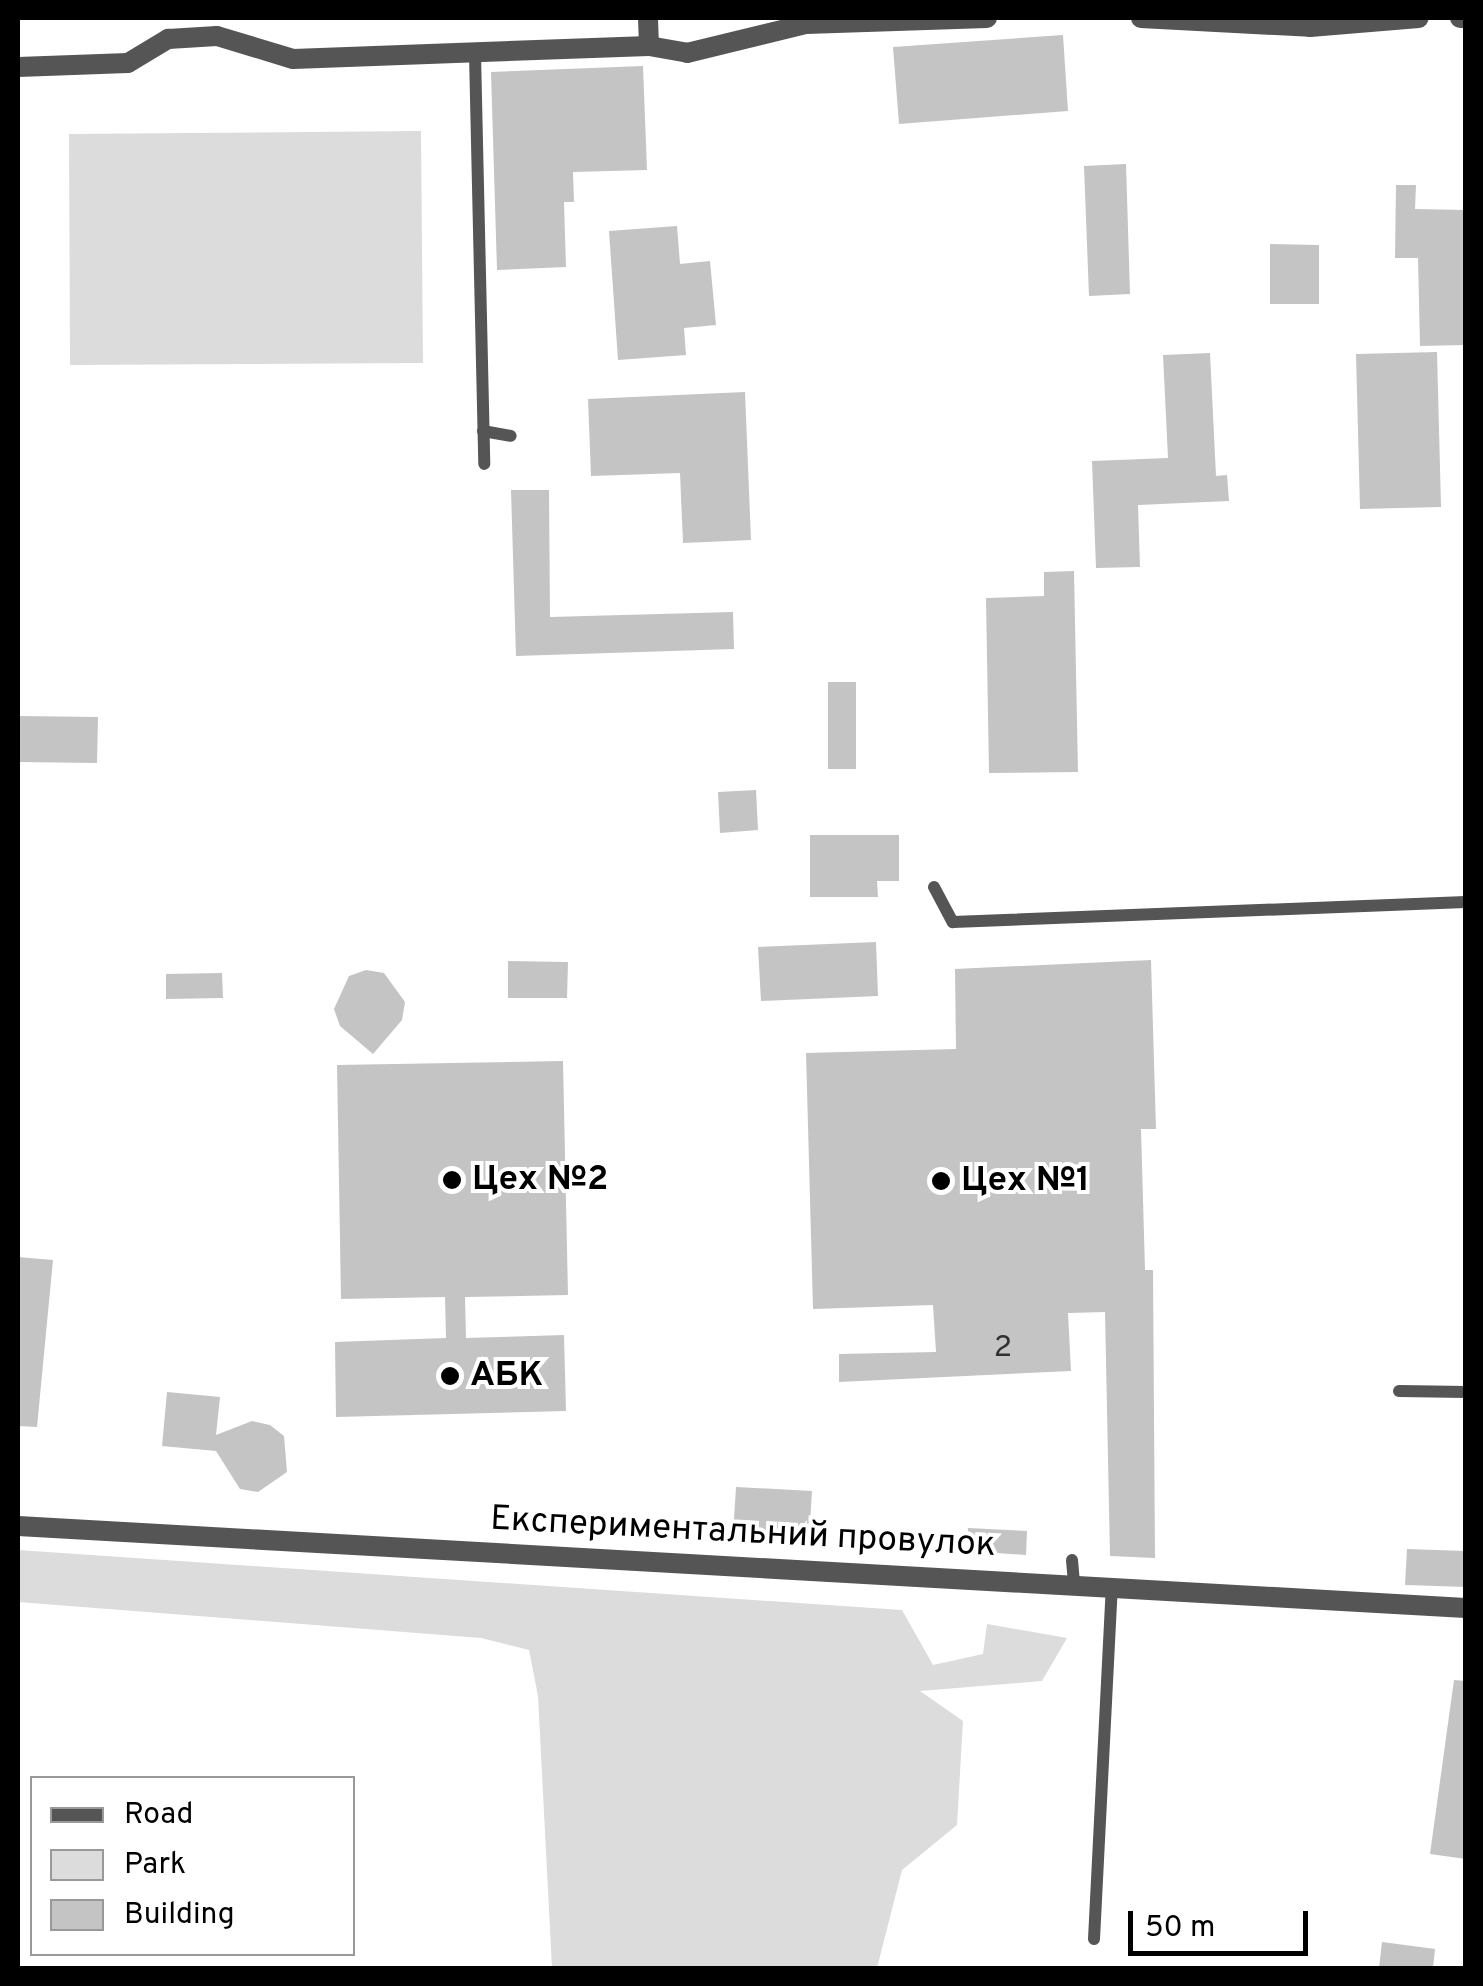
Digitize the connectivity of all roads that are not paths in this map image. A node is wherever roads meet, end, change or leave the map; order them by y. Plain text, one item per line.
1 (648, 18) edge
2 (987, 18) edge
3 (1142, 18) edge
4 (1419, 18) edge
5 (860, 21) edge
6 (648, 46) junction
7 (475, 54) junction
8 (18, 67) edge
9 (483, 431) junction
10 (511, 436) dead end
11 (484, 464) dead end
12 (934, 888) dead end
13 (1466, 902) edge
14 (1399, 1391) dead end
15 (1466, 1392) edge
16 (18, 1526) edge
17 (1072, 1560) dead end
18 (1074, 1584) junction
19 (1112, 1586) junction
20 (1466, 1608) edge
21 (1094, 1939) dead end

1 - 6 street
2 - 5 street
3 - 4 street
5 - 6 street
6 - 7 street
7 - 8 street
7 - 9 lane
9 - 10 lane
9 - 11 lane
12 - 13 lane
14 - 15 lane
16 - 18 street, Експериментальний провулок
17 - 18 lane
18 - 19 street, Експериментальний провулок
19 - 20 street, Експериментальний провулок
19 - 21 lane

